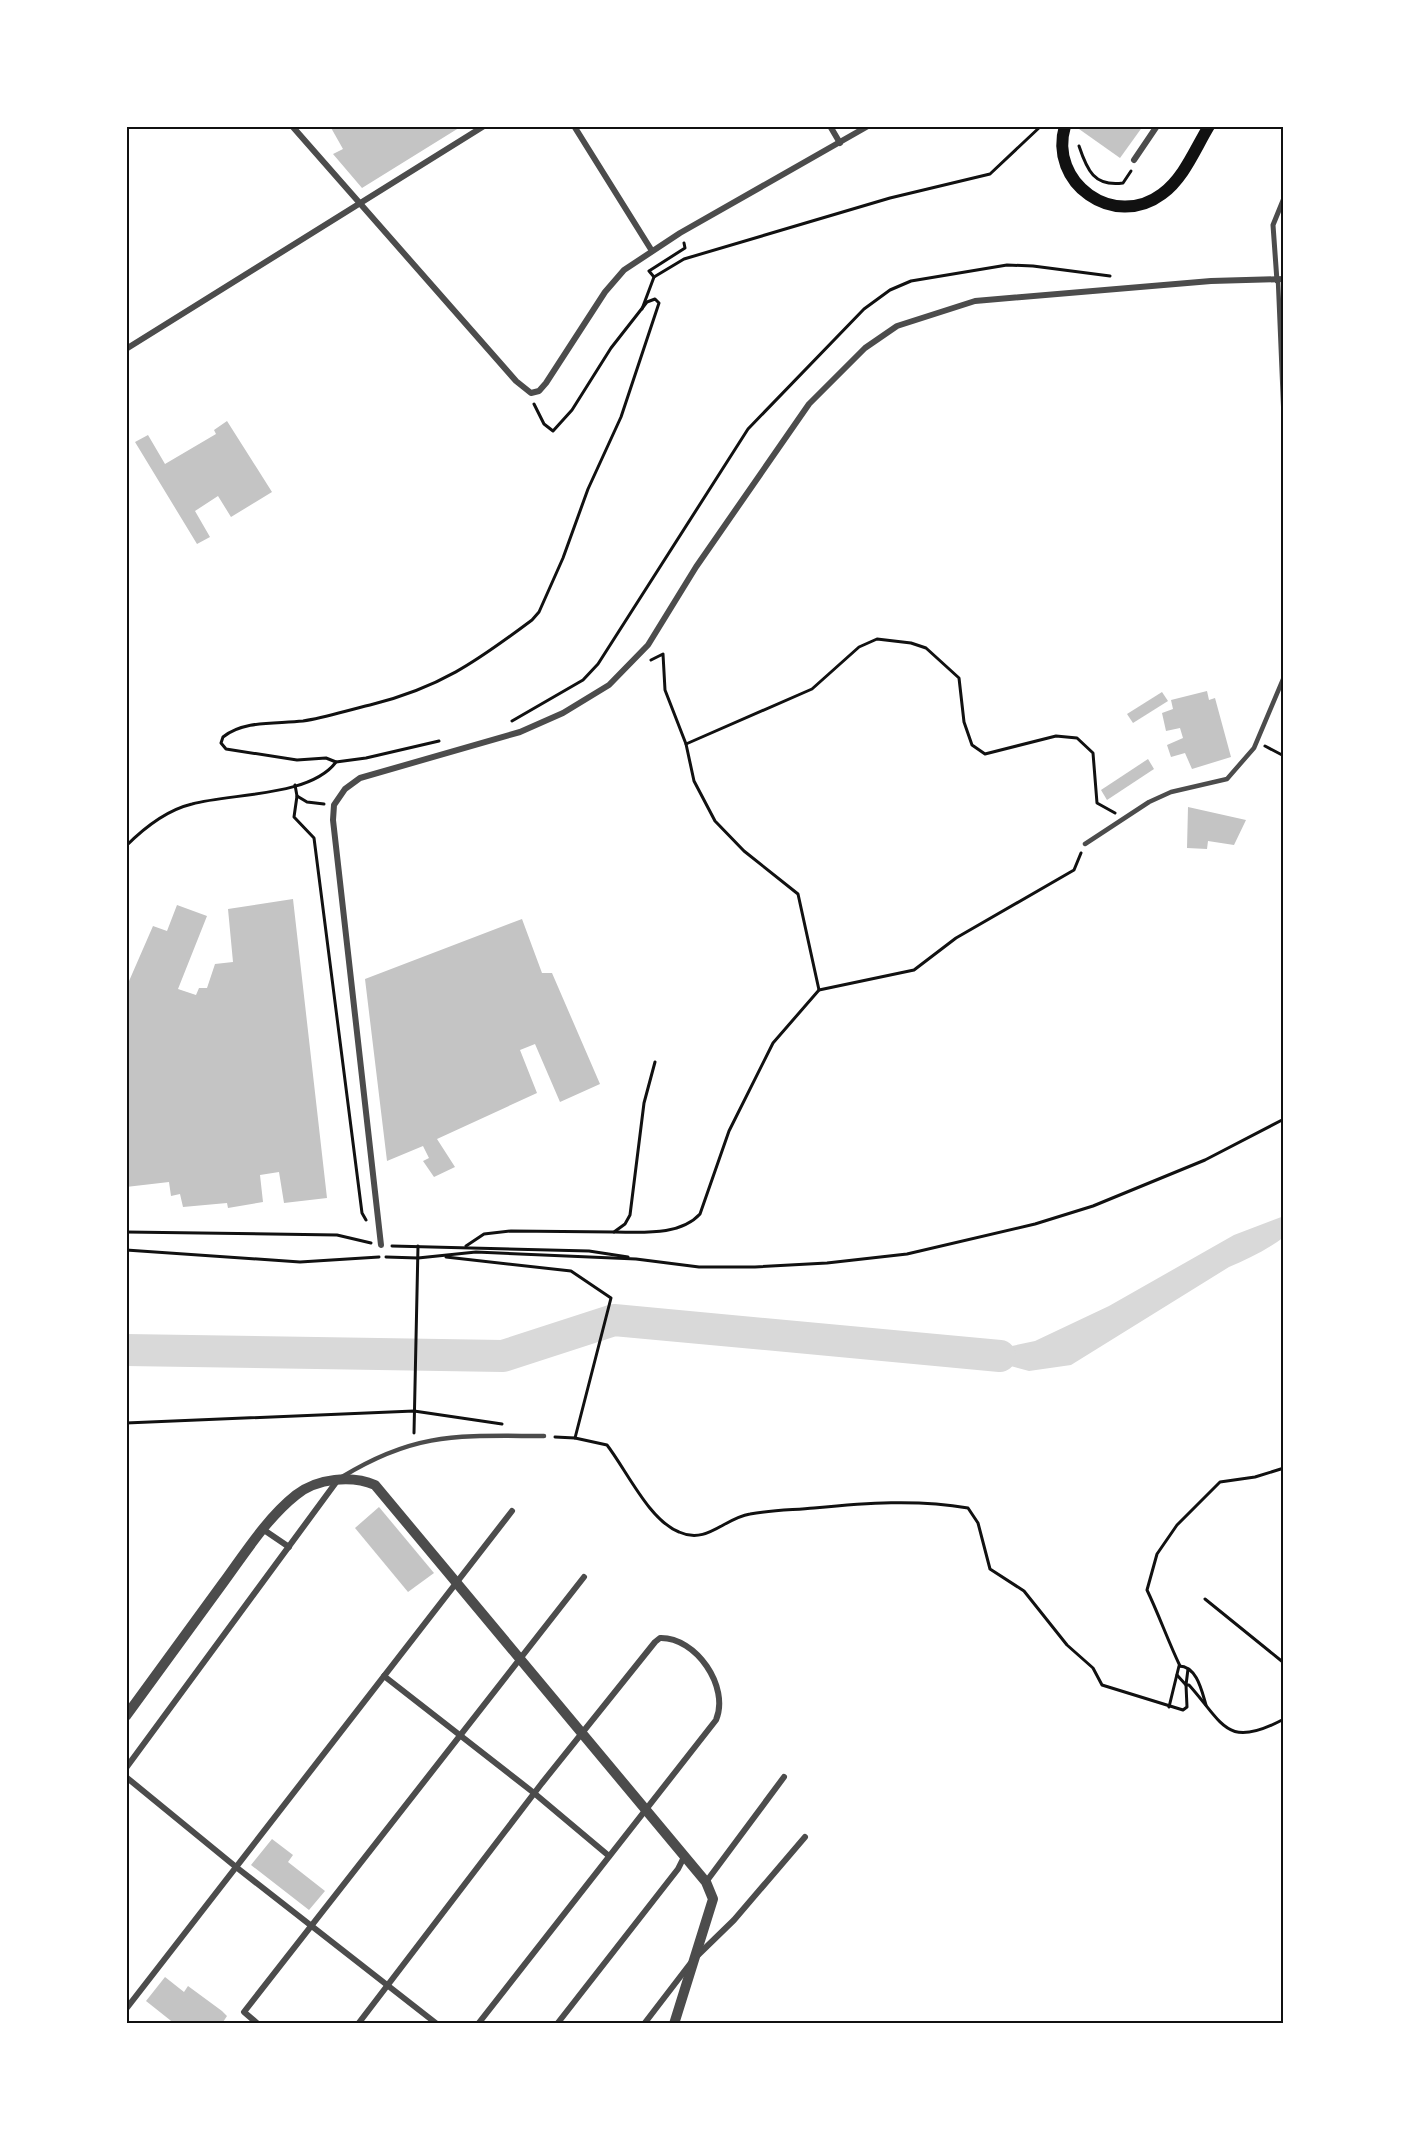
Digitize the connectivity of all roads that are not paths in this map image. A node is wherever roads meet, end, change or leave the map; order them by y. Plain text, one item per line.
1 (292, 126) edge
2 (484, 126) edge
3 (574, 126) edge
4 (830, 126) edge
5 (868, 126) edge
6 (1065, 126) edge
7 (1157, 126) edge
8 (1209, 126) edge
9 (840, 143) junction
10 (1134, 160) road end
11 (1284, 198) edge
12 (359, 202) junction
13 (652, 251) junction
14 (1280, 280) edge
15 (126, 349) edge
16 (1284, 425) edge
17 (1284, 677) edge
18 (1085, 844) road end
19 (381, 1245) road end
20 (544, 1436) road end
21 (337, 1480) junction
22 (512, 1511) dead end
23 (264, 1530) junction
24 (289, 1547) junction
25 (584, 1577) dead end
26 (458, 1581) junction
27 (521, 1658) junction
28 (384, 1676) junction
29 (126, 1716) edge
30 (582, 1731) junction
31 (459, 1736) junction
32 (126, 1768) edge
33 (126, 1777) edge
34 (784, 1778) dead end
35 (534, 1793) junction
36 (646, 1808) junction
37 (806, 1837) dead end
38 (609, 1856) junction
39 (684, 1857) junction
40 (236, 1867) junction
41 (706, 1882) junction
42 (309, 1925) junction
43 (694, 1958) junction
44 (388, 1985) junction
45 (126, 2009) edge
46 (258, 2024) edge
47 (358, 2024) edge
48 (437, 2024) edge
49 (478, 2024) edge
50 (557, 2024) edge
51 (644, 2024) edge
52 (674, 2024) edge

1 - 12 street
2 - 12 street
3 - 13 street
4 - 9 street
5 - 9 street
6 - 8 main road
7 - 10 street
9 - 13 street
11 - 14 street
12 - 13 street
12 - 15 street
14 - 16 lane
14 - 19 street
17 - 18 lane
20 - 21 lane
21 - 23 street
21 - 24 street
21 - 26 street
22 - 26 street
23 - 24 street
23 - 29 street
24 - 32 street
25 - 27 street
26 - 27 street
26 - 28 street
27 - 30 street
27 - 31 street
28 - 31 street
28 - 40 street
30 - 35 street
30 - 36 street
30 - 36 street
31 - 35 street
31 - 42 street
33 - 40 street
34 - 41 street
35 - 38 street
35 - 44 street
36 - 38 street
36 - 39 street
37 - 43 street
38 - 49 street
39 - 41 street
39 - 50 street
40 - 42 street
40 - 45 street
41 - 43 street
42 - 44 street
42 - 46 street
43 - 51 street
43 - 52 street
44 - 47 street
44 - 48 street

